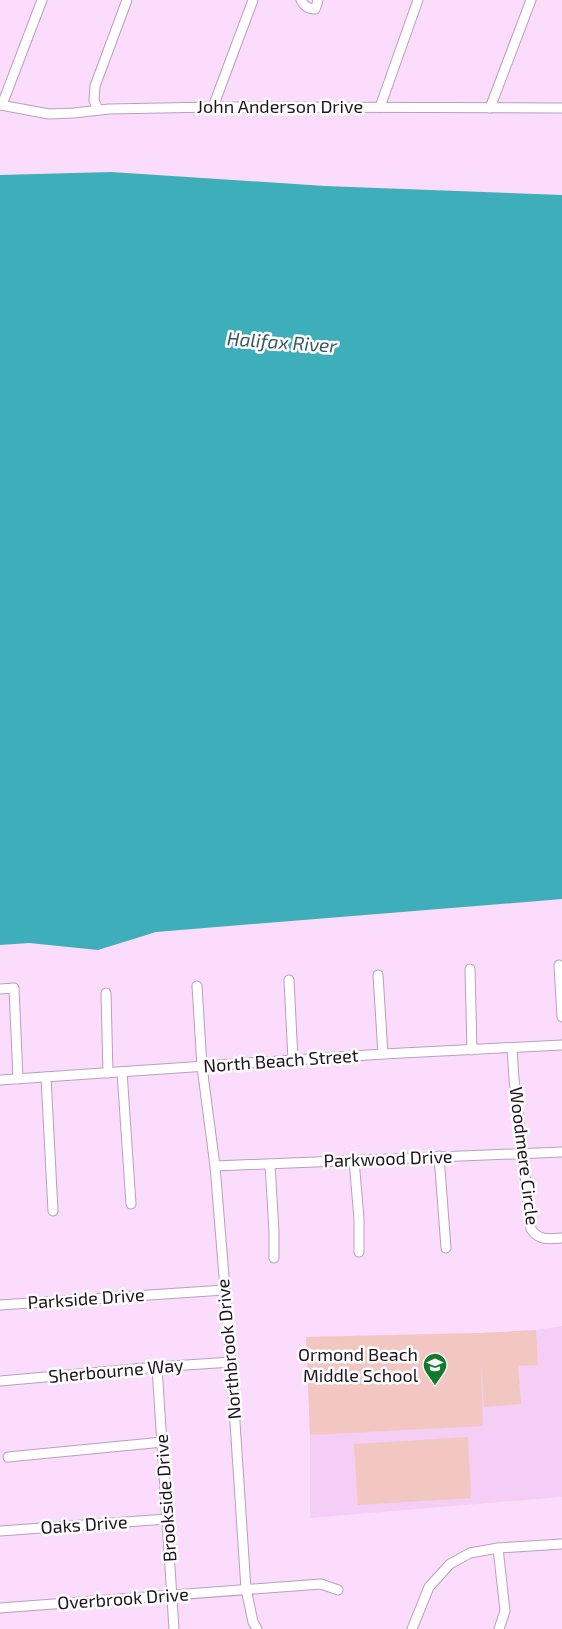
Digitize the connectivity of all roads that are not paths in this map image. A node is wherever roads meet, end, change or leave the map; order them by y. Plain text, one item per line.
1 (42, 0) edge
2 (127, 0) edge
3 (253, 0) edge
4 (301, 0) edge
5 (318, 0) edge
6 (418, 0) edge
7 (531, 0) edge
8 (1, 105) edge
9 (213, 107) junction
10 (380, 107) junction
11 (490, 108) junction
12 (562, 108) edge
13 (98, 110) junction
14 (559, 965) dead end
15 (470, 970) dead end
16 (378, 975) dead end
17 (288, 980) dead end
18 (197, 986) dead end
19 (0, 989) edge
20 (106, 994) dead end
21 (562, 1016) edge
22 (562, 1046) edge
23 (512, 1048) junction
24 (472, 1050) junction
25 (383, 1054) junction
26 (293, 1060) junction
27 (202, 1067) junction
28 (122, 1072) junction
29 (108, 1073) junction
30 (46, 1077) junction
31 (18, 1079) junction
32 (0, 1080) edge
33 (562, 1152) edge
34 (522, 1153) junction
35 (439, 1156) junction
36 (354, 1160) junction
37 (270, 1164) junction
38 (215, 1166) junction
39 (131, 1204) dead end
40 (53, 1212) dead end
41 (562, 1238) edge
42 (446, 1248) dead end
43 (359, 1252) dead end
44 (274, 1258) dead end
45 (224, 1290) junction
46 (0, 1305) edge
47 (232, 1362) junction
48 (157, 1367) junction
49 (0, 1381) edge
50 (163, 1442) junction
51 (8, 1457) dead end
52 (167, 1519) junction
53 (0, 1530) edge
54 (562, 1544) edge
55 (498, 1548) junction
56 (246, 1589) junction
57 (338, 1590) dead end
58 (173, 1595) junction
59 (0, 1608) edge
60 (174, 1629) edge
61 (257, 1629) edge
62 (412, 1629) edge
63 (499, 1629) edge

1 - 8 street
2 - 13 street
3 - 9 street
4 - 5 street
6 - 10 street
7 - 11 street
8 - 13 street, John Anderson Drive
9 - 10 street, John Anderson Drive
9 - 13 street, John Anderson Drive
10 - 11 street, John Anderson Drive
11 - 12 street, John Anderson Drive
14 - 21 street
15 - 24 street
16 - 25 street
17 - 26 street
18 - 27 street, Northbrook Drive
19 - 31 street
20 - 29 street
22 - 23 street, North Beach Street
23 - 24 street, North Beach Street
23 - 34 street, Woodmere Circle
24 - 25 street, North Beach Street
25 - 26 street, North Beach Street
26 - 27 street, North Beach Street
27 - 28 street, North Beach Street
27 - 38 street, Northbrook Drive
28 - 29 street, North Beach Street
28 - 39 street
29 - 30 street, North Beach Street
30 - 31 street, North Beach Street
30 - 40 street
31 - 32 street, North Beach Street
33 - 34 street, Parkwood Drive
34 - 35 street, Parkwood Drive
34 - 41 street, Woodmere Circle
35 - 36 street, Parkwood Drive
35 - 42 street
36 - 37 street, Parkwood Drive
36 - 43 street
37 - 38 street, Parkwood Drive
37 - 44 street
38 - 45 street, Northbrook Drive
45 - 46 street, Parkside Drive
45 - 47 street, Northbrook Drive
47 - 48 street, Sherbourne Way
47 - 56 street, Northbrook Drive
48 - 49 street, Sherbourne Way
48 - 50 street, Brookside Drive
50 - 51 street
50 - 52 street, Brookside Drive
52 - 53 street, Oaks Drive
52 - 58 street, Brookside Drive
54 - 55 street
55 - 62 street
55 - 63 street
56 - 57 street, Overbrook Drive
56 - 58 street, Overbrook Drive
56 - 61 street, Northbrook Drive
58 - 59 street, Overbrook Drive
58 - 60 street, Brookside Drive

